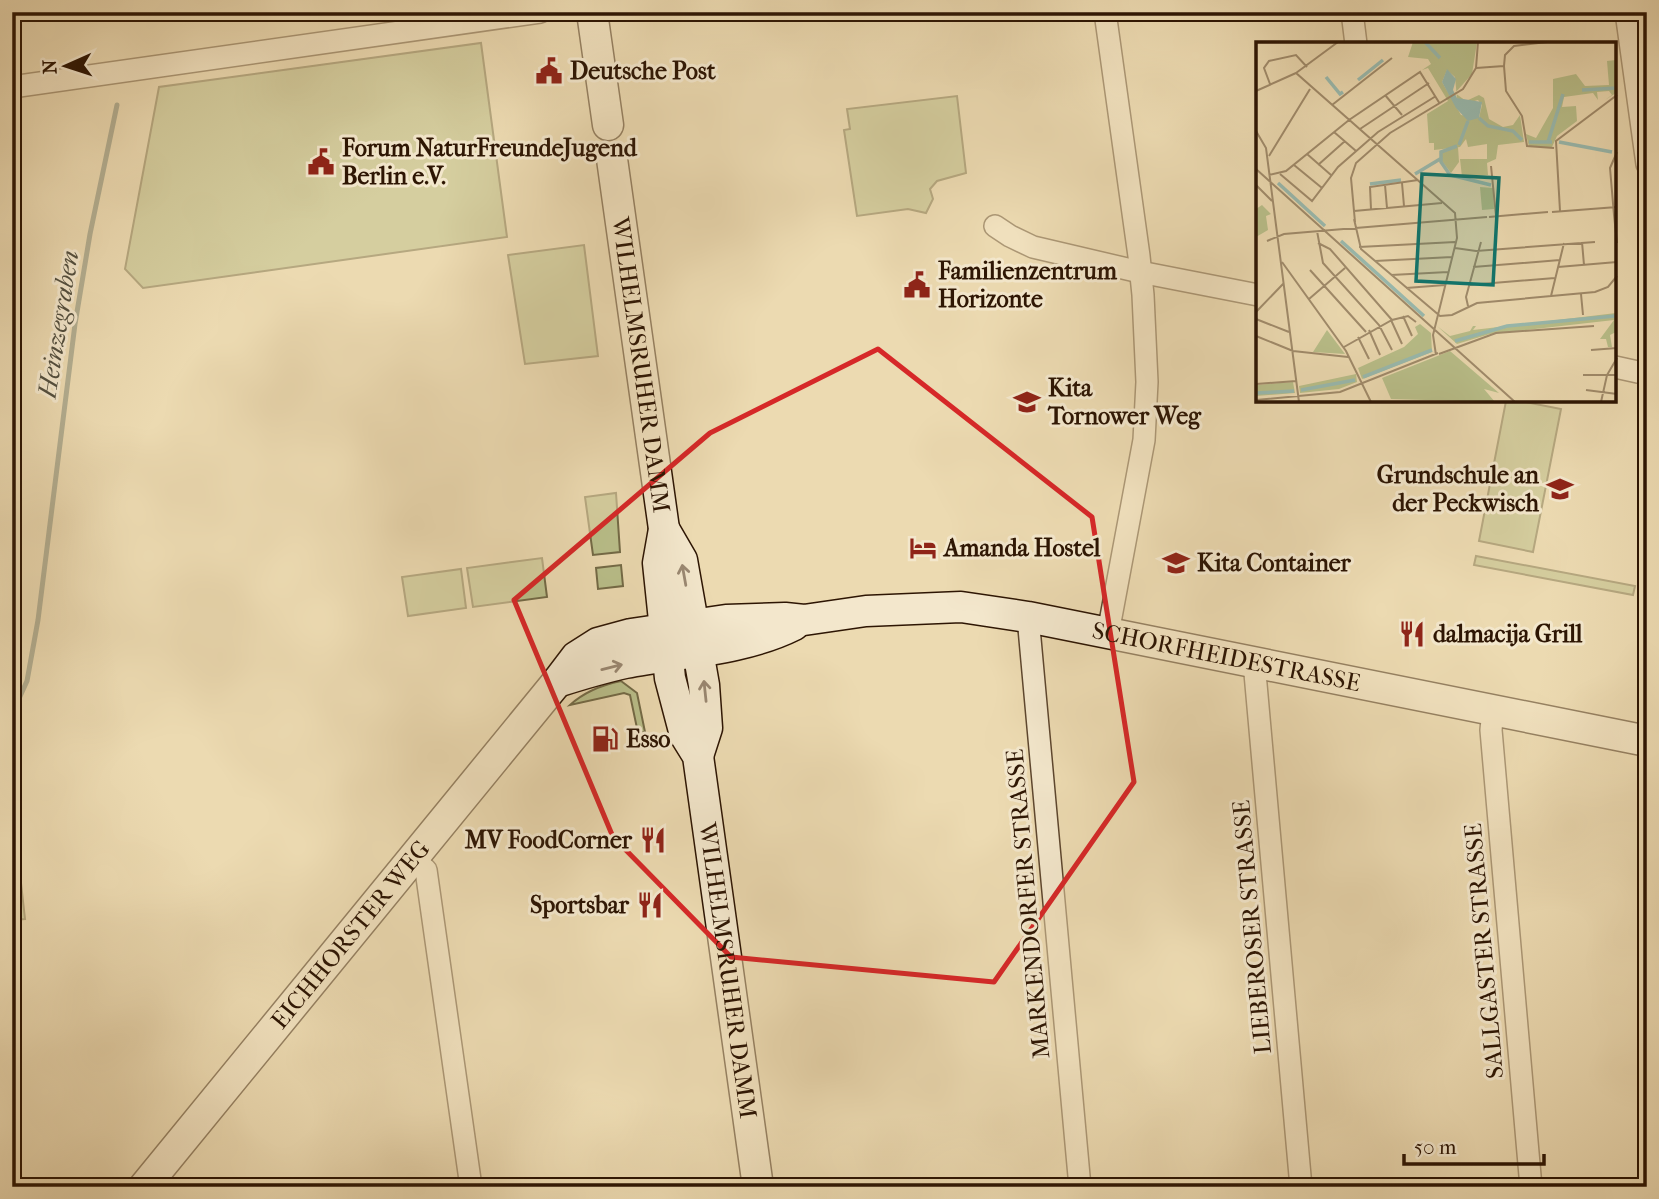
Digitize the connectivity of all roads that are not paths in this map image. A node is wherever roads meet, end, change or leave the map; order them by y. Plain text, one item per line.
1 (540, 12) edge
2 (592, 12) edge
3 (1105, 12) edge
4 (1352, 12) edge
5 (1626, 12) edge
6 (1356, 42) edge
7 (12, 87) edge
8 (608, 125) dead end
9 (612, 159) dead end
10 (1647, 164) edge
11 (995, 226) dead end
12 (1140, 272) junction
13 (1256, 295) edge
14 (1617, 367) edge
15 (1647, 374) edge
16 (1028, 617) junction
17 (1108, 633) junction
18 (681, 640) junction
19 (1254, 662) junction
20 (1493, 710) junction
21 (1647, 741) edge
22 (412, 858) junction
23 (144, 1187) edge
24 (471, 1187) edge
25 (758, 1187) edge
26 (1080, 1187) edge
27 (1301, 1187) edge
28 (1531, 1187) edge

1 - 7 street
2 - 8 main road
3 - 12 street
4 - 6 street
5 - 10 street
9 - 18 main road, WILHELMSRUHER DAMM
11 - 12 street
12 - 13 street
12 - 17 street
14 - 15 street
16 - 17 main road, SCHORFHEIDESTRASSE
16 - 18 main road, SCHORFHEIDESTRASSE
16 - 26 street, MARKENDORFER STRASSE
17 - 19 main road, SCHORFHEIDESTRASSE
18 - 22 main road, EICHHORSTER WEG
18 - 25 main road, WILHELMSRUHER DAMM
19 - 20 main road, SCHORFHEIDESTRASSE
19 - 27 street, LIEBEROSER STRASSE
20 - 21 main road, SCHORFHEIDESTRASSE
20 - 28 street, SALLGASTER STRASSE
22 - 23 main road, EICHHORSTER WEG
22 - 24 street

